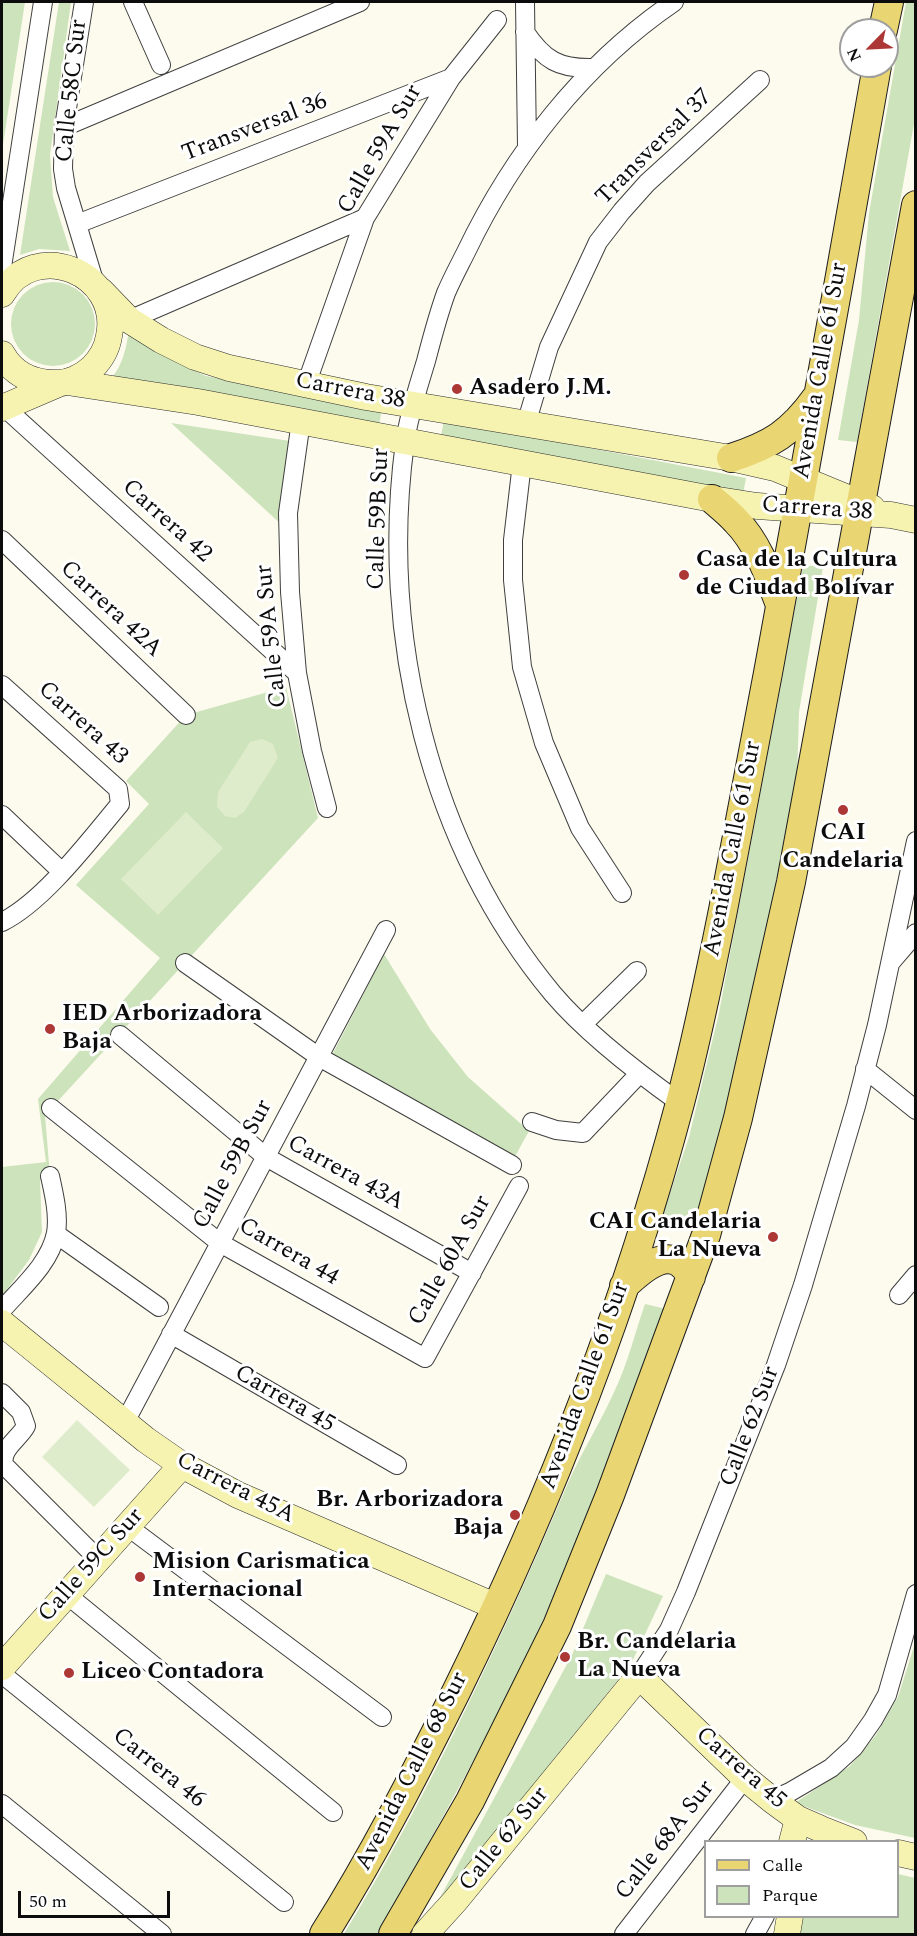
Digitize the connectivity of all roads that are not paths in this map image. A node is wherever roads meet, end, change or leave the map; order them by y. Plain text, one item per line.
1 (43, 2) edge
2 (84, 2) edge
3 (133, 2) edge
4 (360, 2) edge
5 (525, 2) edge
6 (674, 2) edge
7 (889, 2) edge
8 (886, 18) edge
9 (497, 20) dead end
10 (525, 32) junction
11 (161, 65) dead end
12 (593, 68) junction
13 (451, 78) junction
14 (875, 78) edge
15 (760, 80) dead end
16 (64, 127) junction
17 (527, 147) junction
18 (915, 205) edge
19 (365, 218) junction
20 (77, 224) junction
21 (2, 267) edge
22 (98, 287) junction
23 (2, 294) edge
24 (129, 320) junction
25 (2, 354) edge
26 (62, 383) junction
27 (306, 385) junction
28 (818, 396) junction
29 (413, 404) junction
30 (3, 408) edge
31 (301, 421) junction
32 (526, 423) junction
33 (406, 440) junction
34 (731, 458) junction
35 (522, 463) junction
36 (803, 479) junction
37 (711, 499) junction
38 (860, 508) junction
39 (797, 510) junction
40 (915, 520) edge
41 (2, 540) edge
42 (780, 605) junction
43 (297, 673) junction
44 (2, 685) edge
45 (186, 715) dead end
46 (327, 808) dead end
47 (2, 815) edge
48 (915, 841) edge
49 (62, 872) junction
50 (622, 893) dead end
51 (2, 922) edge
52 (386, 930) dead end
53 (915, 933) edge
54 (185, 963) dead end
55 (890, 963) junction
56 (637, 971) dead end
57 (583, 1024) junction
58 (120, 1035) dead end
59 (319, 1057) junction
60 (865, 1069) junction
61 (639, 1074) junction
62 (680, 1103) junction
63 (51, 1108) dead end
64 (915, 1110) edge
65 (532, 1122) dead end
66 (266, 1157) junction
67 (513, 1166) dead end
68 (50, 1176) dead end
69 (519, 1186) dead end
70 (56, 1234) junction
71 (220, 1243) junction
72 (471, 1273) junction
73 (915, 1275) edge
74 (691, 1277) junction
75 (624, 1286) junction
76 (899, 1295) dead end
77 (159, 1307) dead end
78 (2, 1310) edge
79 (2, 1323) edge
80 (171, 1334) junction
81 (425, 1358) joint
82 (2, 1393) edge
83 (125, 1422) junction
84 (182, 1465) junction
85 (397, 1465) dead end
86 (127, 1526) junction
87 (98, 1559) junction
88 (66, 1594) junction
89 (915, 1594) edge
90 (497, 1607) junction
91 (2, 1667) edge
92 (2, 1674) edge
93 (639, 1676) junction
94 (382, 1717) dead end
95 (746, 1778) junction
96 (772, 1800) junction
97 (2, 1804) edge
98 (333, 1812) dead end
99 (795, 1830) edge
100 (849, 1840) edge
101 (899, 1853) edge
102 (915, 1857) edge
103 (285, 1902) dead end
104 (764, 1918) edge
105 (790, 1918) edge
106 (162, 1935) edge
107 (324, 1935) edge
108 (393, 1935) edge
109 (425, 1935) edge
110 (624, 1935) edge
111 (755, 1935) edge
112 (787, 1935) edge

1 - 21 street, Calle 58C Sur
2 - 16 street, Calle 58C Sur
3 - 11 street
4 - 16 street
5 - 10 street
6 - 12 street
7 - 8 main road
9 - 13 street, Calle 59A Sur
10 - 12 street
10 - 17 street
12 - 17 street
13 - 19 street, Calle 59A Sur
13 - 20 street, Transversal 36
14 - 28 main road, Avenida Calle 61 Sur
15 - 32 street, Transversal 37
16 - 20 street, Calle 58C Sur
17 - 29 street, Calle 59B Sur
18 - 38 main road
19 - 24 street
19 - 27 street, Calle 59A Sur
20 - 22 street, Calle 58C Sur
22 - 23 street, Carrera 38
22 - 24 street, Carrera 38
22 - 26 street
24 - 27 street, Carrera 38
25 - 26 street, Carrera 38
26 - 30 street
26 - 31 street, Carrera 38
27 - 29 street, Carrera 38
28 - 34 main road
28 - 36 main road, Avenida Calle 61 Sur
29 - 32 street, Carrera 38
29 - 33 street, Calle 59B Sur
30 - 43 street, Carrera 42
31 - 33 street, Carrera 38
31 - 43 street, Calle 59A Sur
32 - 34 street, Carrera 38
33 - 35 street, Carrera 38
33 - 57 street, Calle 59B Sur
34 - 36 street, Carrera 38
35 - 37 street, Carrera 38
35 - 50 street
36 - 38 street, Carrera 38
36 - 39 main road, Avenida Calle 61 Sur
37 - 39 street, Carrera 38
37 - 42 main road
38 - 39 street, Carrera 38
38 - 40 street, Carrera 38
38 - 74 main road
39 - 42 main road, Avenida Calle 61 Sur
41 - 45 street, Carrera 42A
42 - 62 main road, Avenida Calle 61 Sur
43 - 46 street, Calle 59A Sur
44 - 49 street, Carrera 43
47 - 49 street
48 - 55 street, Calle 62 Sur
49 - 51 street
52 - 59 street, Calle 59B Sur
53 - 55 street
54 - 59 street
55 - 60 street, Calle 62 Sur
56 - 57 street
57 - 61 street, Calle 59B Sur
58 - 66 street, Carrera 43A
59 - 66 street, Calle 59B Sur
59 - 67 street
60 - 64 street
60 - 93 street, Calle 62 Sur
61 - 62 street, Calle 59B Sur
61 - 65 street
62 - 75 main road, Avenida Calle 61 Sur
63 - 71 street, Carrera 44
66 - 71 street, Calle 59B Sur
66 - 72 street, Carrera 43A
68 - 70 street
69 - 72 street, Calle 60A Sur
70 - 77 street
70 - 78 street
71 - 80 street, Calle 59B Sur
71 - 81 street, Carrera 44
72 - 81 street, Calle 60A Sur
73 - 76 street
74 - 75 main road
74 - 108 main road
75 - 90 main road, Avenida Calle 61 Sur
79 - 83 street, Carrera 45A
80 - 83 street, Calle 59B Sur
80 - 85 street, Carrera 45
82 - 87 street
83 - 84 street, Carrera 45A
84 - 86 street, Calle 59C Sur
84 - 90 street, Carrera 45A
86 - 87 street, Calle 59C Sur
86 - 94 street
87 - 88 street, Calle 59C Sur
88 - 91 street, Calle 59C Sur
88 - 98 street
89 - 96 street
90 - 107 main road, Avenida Calle 68 Sur
92 - 103 street, Carrera 46
93 - 95 street, Carrera 45
93 - 109 street, Calle 62 Sur
95 - 96 street, Carrera 45
95 - 110 street, Calle 68A Sur
96 - 99 street, Carrera 45
97 - 106 street
99 - 100 street, Carrera 45
101 - 102 street
104 - 111 street
105 - 112 street

